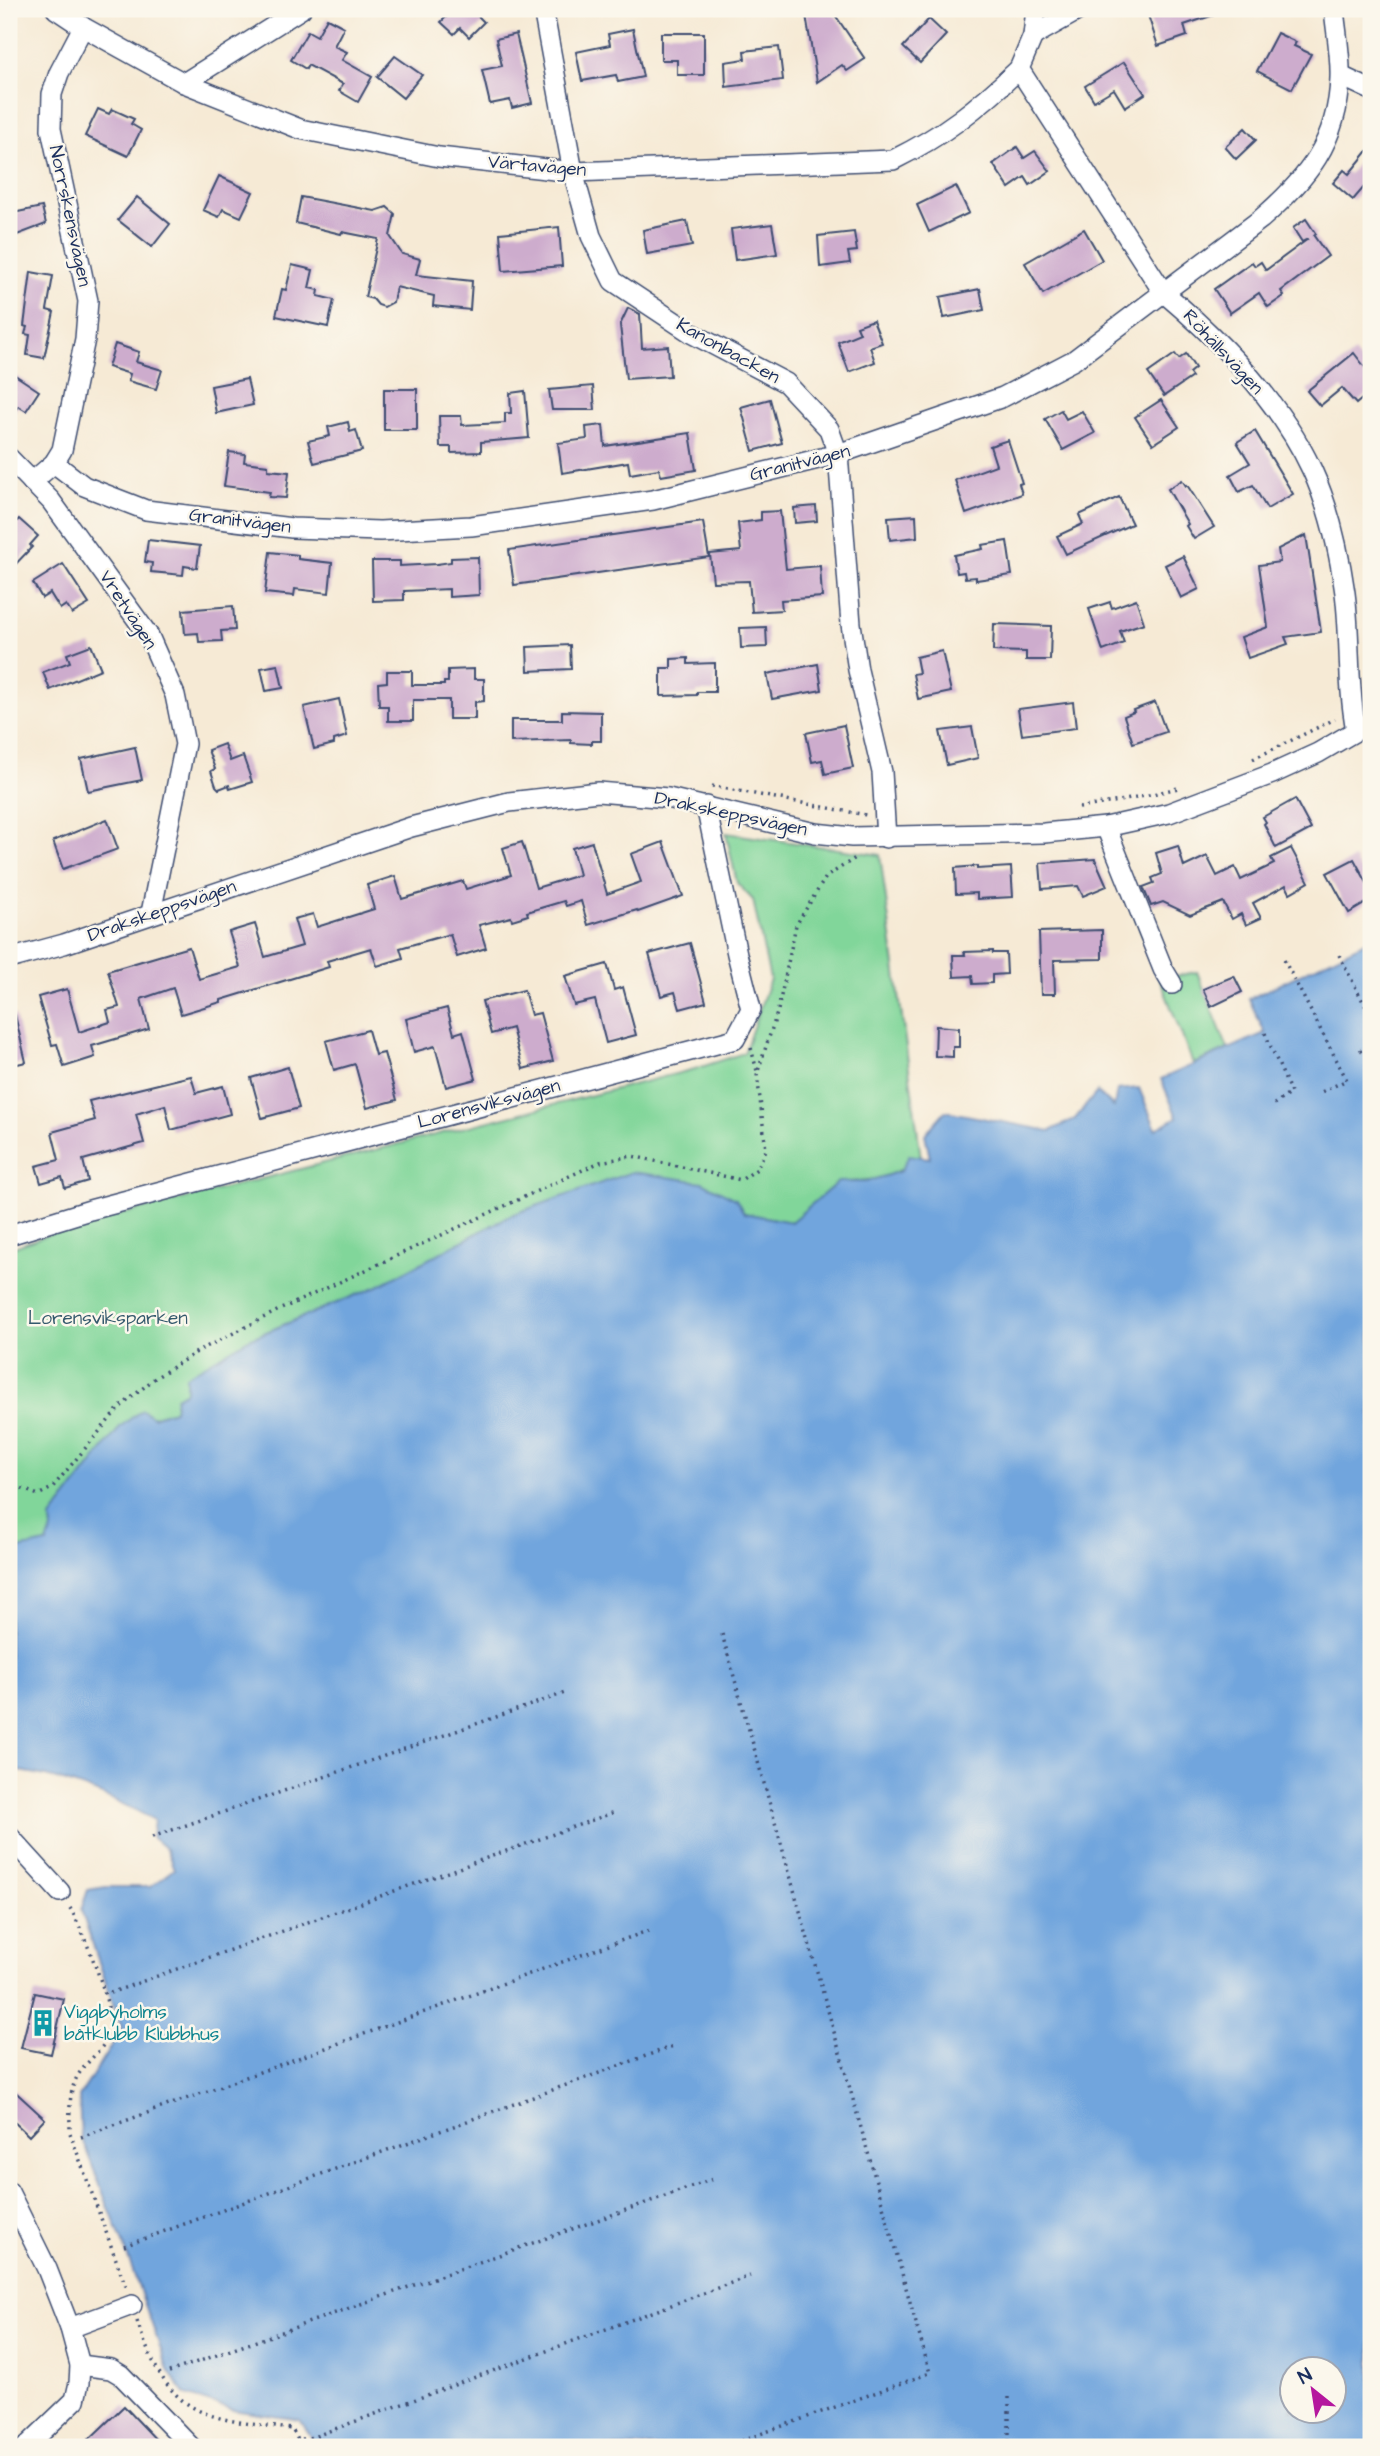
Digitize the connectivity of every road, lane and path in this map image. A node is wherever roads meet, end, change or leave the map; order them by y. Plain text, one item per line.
1 (56, 9) edge
2 (301, 9) edge
3 (543, 9) edge
4 (1036, 9) edge
5 (1081, 9) edge
6 (1334, 9) edge
7 (83, 27) junction
8 (1033, 36) junction
9 (1019, 69) junction
10 (1340, 76) junction
11 (184, 83) junction
12 (1371, 90) edge
13 (573, 172) junction
14 (1163, 292) junction
15 (838, 454) junction
16 (9, 458) edge
17 (54, 463) junction
18 (32, 482) junction
19 (1363, 726) edge
20 (706, 806) junction
21 (1106, 827) junction
22 (886, 838) junction
23 (151, 913) junction
24 (1339, 955) dead end
25 (9, 959) edge
26 (1284, 960) dead end
27 (1172, 984) dead end
28 (1371, 1017) edge
29 (1265, 1033) dead end
30 (1371, 1043) edge
31 (1360, 1051) dead end
32 (1319, 1093) dead end
33 (1273, 1104) dead end
34 (9, 1235) edge
35 (9, 1483) edge
36 (722, 1634) dead end
37 (565, 1693) dead end
38 (615, 1812) dead end
39 (9, 1836) edge
40 (152, 1837) dead end
41 (60, 1892) joint
42 (653, 1929) dead end
43 (110, 1993) dead end
44 (676, 2045) dead end
45 (81, 2137) dead end
46 (716, 2178) dead end
47 (9, 2192) edge
48 (124, 2246) dead end
49 (750, 2276) dead end
50 (132, 2305) junction
51 (70, 2328) junction
52 (80, 2365) junction
53 (169, 2372) dead end
54 (1009, 2397) dead end
55 (26, 2447) edge
56 (191, 2447) edge
57 (724, 2447) edge
58 (1009, 2447) edge

1 - 7 street, Värtavägen
2 - 11 street
3 - 13 street, Kanonbacken
4 - 8 street
5 - 8 street
6 - 10 street, Granitvägen
7 - 11 street, Värtavägen
7 - 17 street, Norrskensvägen
8 - 9 street
9 - 13 street, Värtavägen
9 - 14 street, Röhällsvägen
10 - 12 street
10 - 14 street, Granitvägen
11 - 13 street, Värtavägen
13 - 15 street, Kanonbacken
14 - 15 street, Granitvägen
14 - 19 street, Röhällsvägen
15 - 17 street, Granitvägen
15 - 22 street, Kanonbacken
16 - 18 street, Vretvägen
17 - 18 street, Norrskensvägen
18 - 23 street, Vretvägen
19 - 21 street, Drakskeppsvägen
20 - 22 street, Drakskeppsvägen
20 - 23 street, Drakskeppsvägen
20 - 34 street, Lorensviksvägen
21 - 22 street, Drakskeppsvägen
21 - 27 street
22 - 35 path
23 - 25 street, Drakskeppsvägen
24 - 28 path
26 - 32 path
29 - 33 path
30 - 31 path
36 - 57 path
37 - 40 path
38 - 43 path
39 - 41 street
41 - 50 path
42 - 45 path
44 - 48 path
46 - 53 path
47 - 51 street
49 - 50 path
50 - 51 street
51 - 52 street
52 - 55 street
52 - 56 street
54 - 58 path

